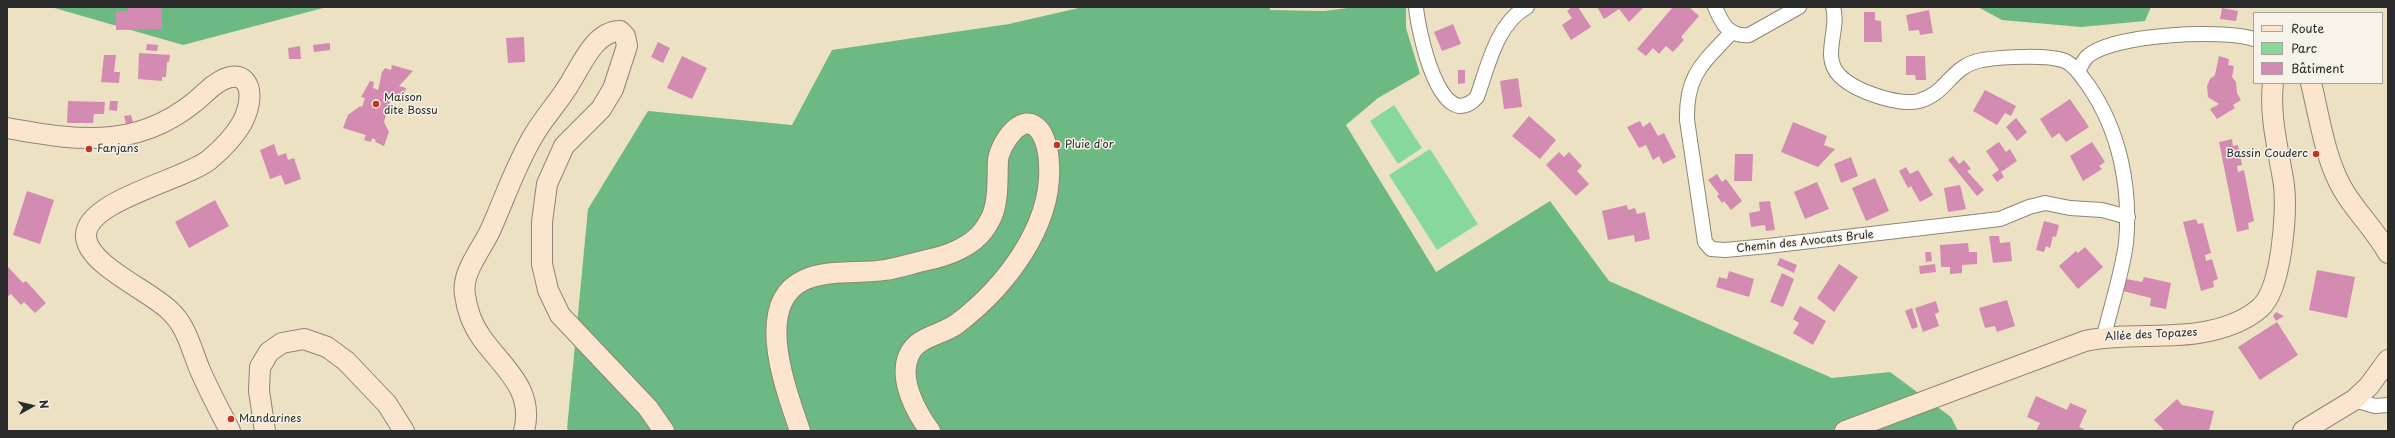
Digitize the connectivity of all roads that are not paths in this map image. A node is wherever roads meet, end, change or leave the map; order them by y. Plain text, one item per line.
1 (1416, 7) edge
2 (1527, 7) edge
3 (1715, 7) edge
4 (1799, 7) edge
5 (1832, 7) edge
6 (1731, 33) junction
7 (2253, 39) edge
8 (2078, 71) junction
9 (2273, 84) edge
10 (2311, 84) edge
11 (7, 128) edge
12 (2128, 217) junction
13 (2388, 253) edge
14 (2104, 336) junction
15 (2388, 360) edge
16 (2354, 400) junction
17 (2388, 406) edge
18 (230, 431) edge
19 (265, 431) edge
20 (404, 431) edge
21 (524, 431) edge
22 (664, 431) edge
23 (800, 431) edge
24 (930, 431) edge
25 (1846, 431) edge
26 (2303, 431) edge

1 - 2 street
3 - 6 street
4 - 6 street
5 - 8 street
6 - 12 street, Chemin des Avocats Brule
7 - 8 street
8 - 12 street
9 - 14 main road, Allée des Topazes
10 - 13 main road
11 - 18 main road
12 - 14 street
14 - 25 main road, Allée des Topazes
15 - 16 main road
16 - 17 street
16 - 26 main road
19 - 20 main road
21 - 22 main road
23 - 24 main road

